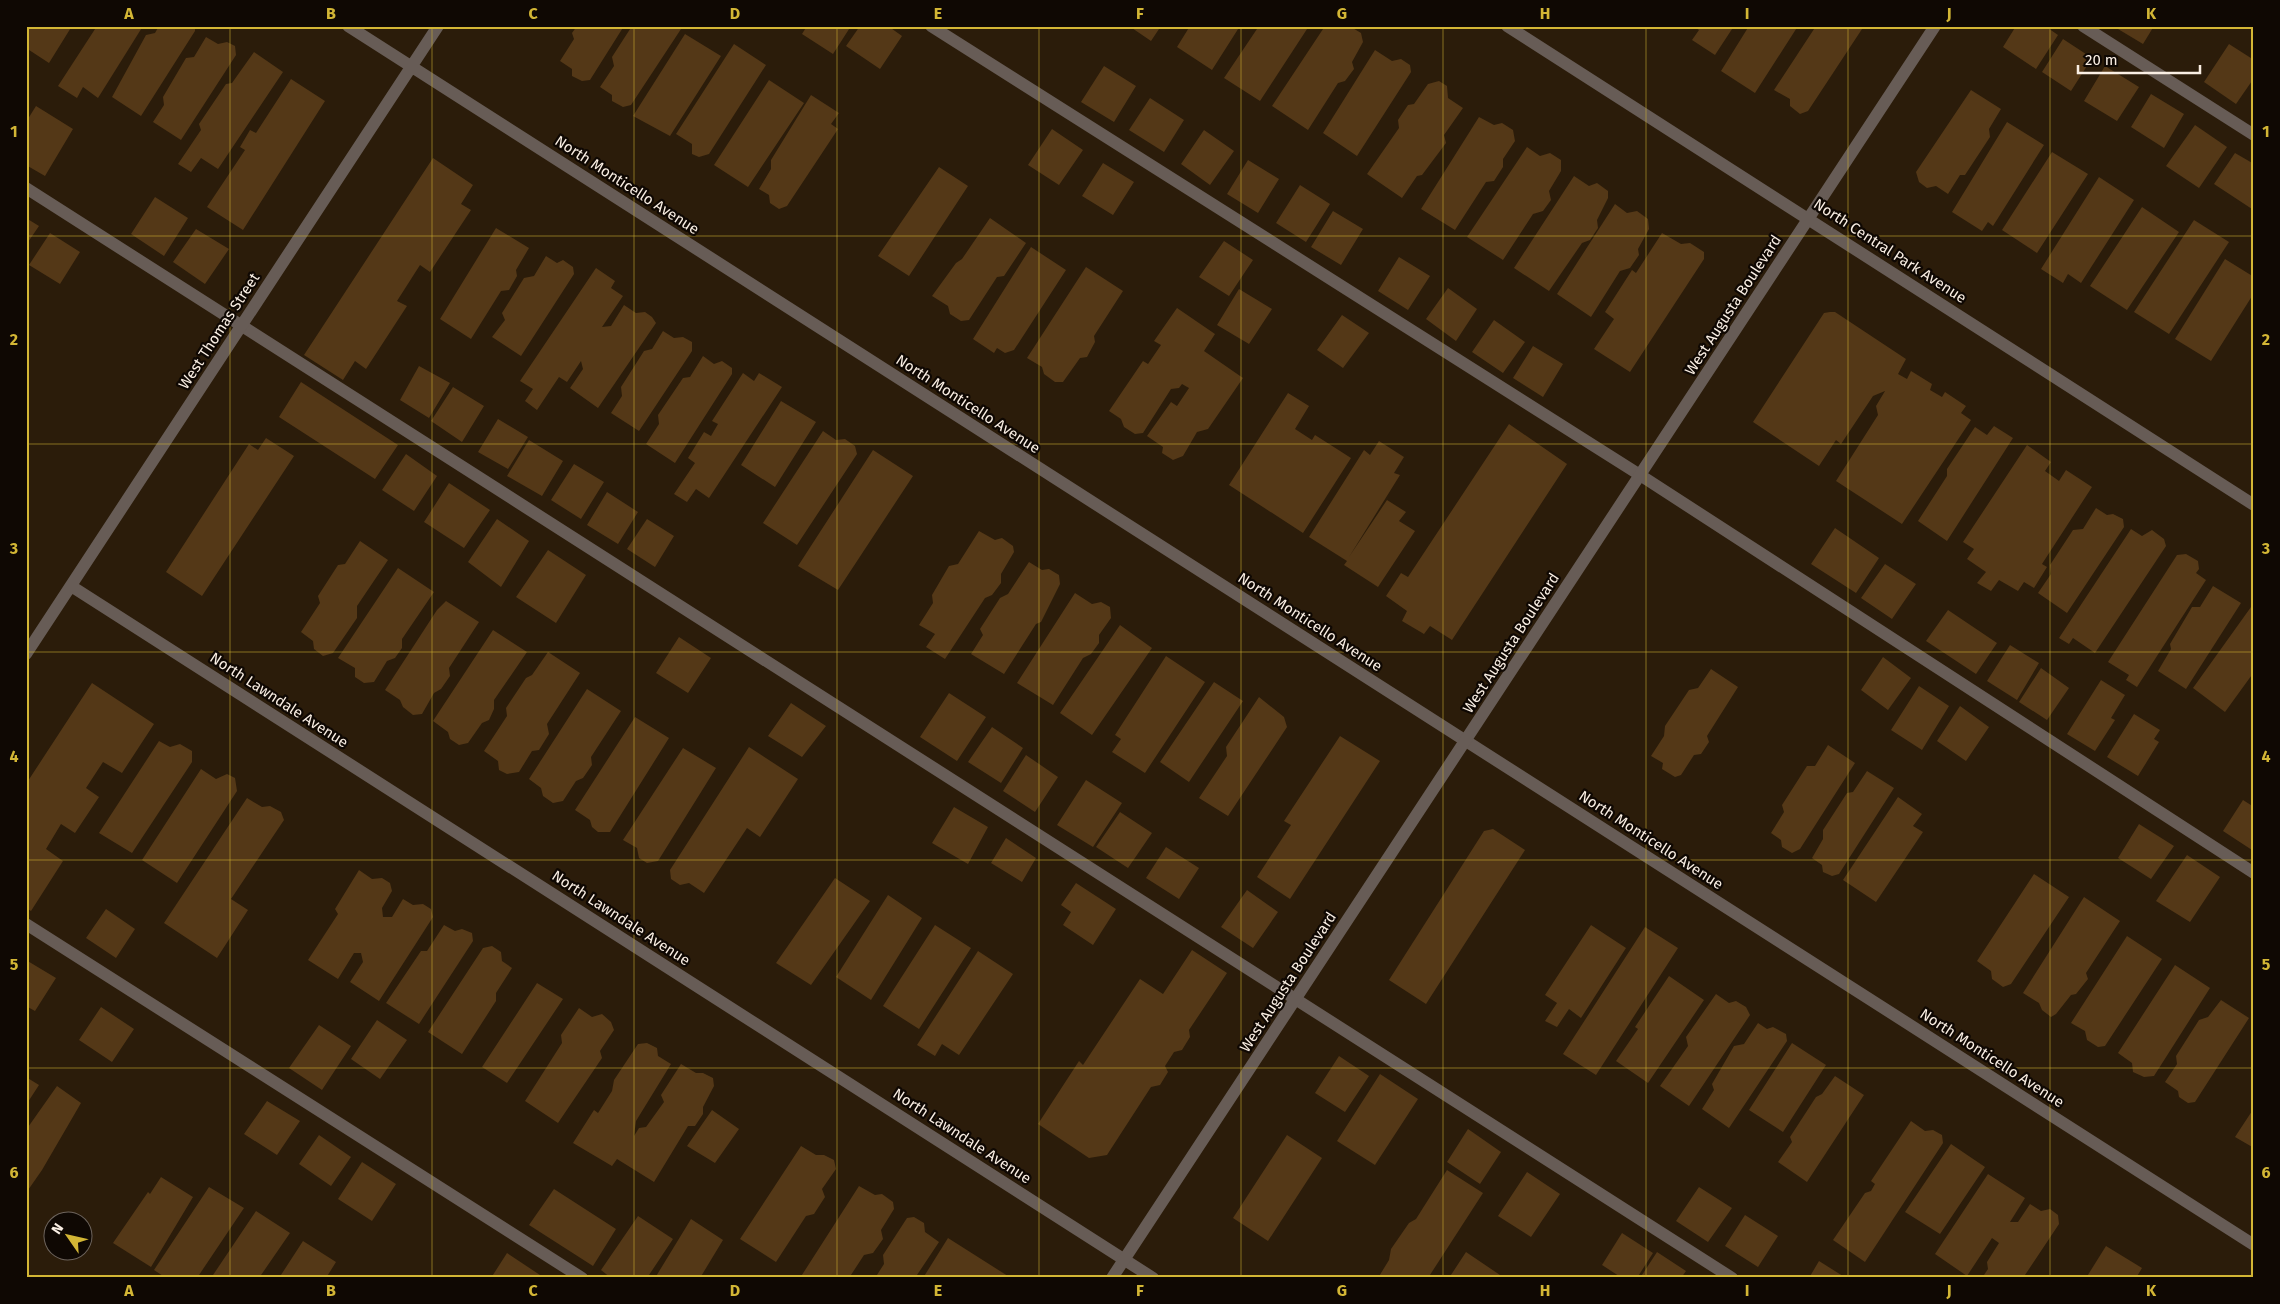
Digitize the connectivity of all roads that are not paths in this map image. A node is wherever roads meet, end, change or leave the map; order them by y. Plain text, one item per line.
1 (348, 26) edge
2 (438, 26) edge
3 (931, 26) edge
4 (1506, 26) edge
5 (1935, 26) edge
6 (2083, 26) edge
7 (411, 67) junction
8 (2254, 135) edge
9 (26, 188) edge
10 (1809, 218) junction
11 (241, 326) junction
12 (1640, 476) junction
13 (2254, 505) edge
14 (71, 586) junction
15 (26, 654) edge
16 (1466, 741) junction
17 (2254, 873) edge
18 (26, 924) edge
19 (1297, 998) junction
20 (2254, 1245) edge
21 (1124, 1260) junction
22 (582, 1278) edge
23 (1112, 1278) edge
24 (1153, 1278) edge
25 (1732, 1278) edge

1 - 7 street, North Monticello Avenue
2 - 7 street, West Thomas Street
3 - 12 street
4 - 10 street, North Central Park Avenue
5 - 10 street, West Augusta Boulevard
6 - 8 street
7 - 11 street, West Thomas Street
7 - 16 street, North Monticello Avenue
9 - 11 street
10 - 12 street, West Augusta Boulevard
10 - 13 street, North Central Park Avenue
11 - 14 street, West Thomas Street
11 - 19 street
12 - 16 street, West Augusta Boulevard
12 - 17 street
14 - 15 street, West Thomas Street
14 - 21 street, North Lawndale Avenue
16 - 19 street, West Augusta Boulevard
16 - 20 street, North Monticello Avenue
18 - 22 street
19 - 21 street, West Augusta Boulevard
19 - 25 street
21 - 23 street, West Augusta Boulevard
21 - 24 street, North Lawndale Avenue

